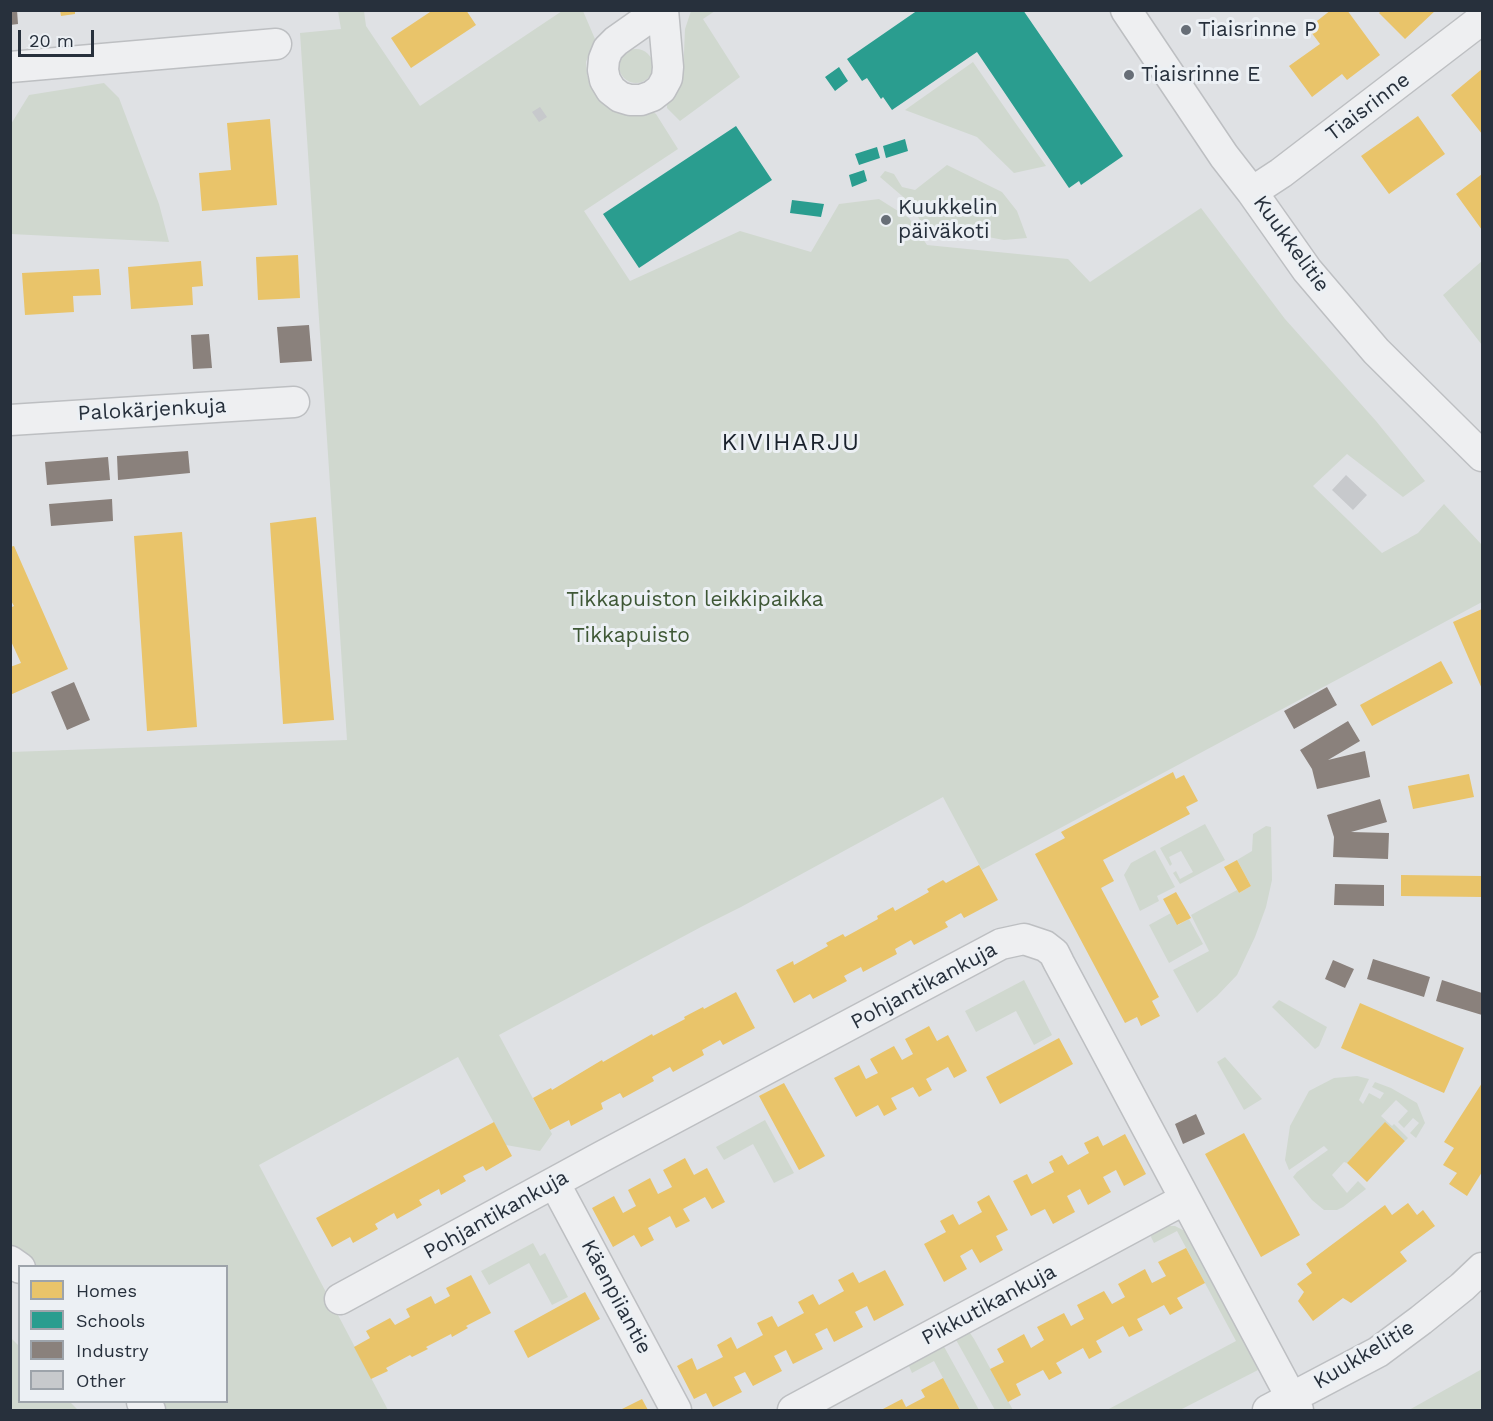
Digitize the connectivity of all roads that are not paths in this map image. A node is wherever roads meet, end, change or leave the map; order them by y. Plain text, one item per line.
1 (1126, 10) edge
2 (1482, 19) edge
3 (276, 44) dead end
4 (10, 67) edge
5 (1252, 192) junction
6 (294, 402) dead end
7 (10, 420) edge
8 (1482, 456) edge
9 (555, 1184) junction
10 (1185, 1199) junction
11 (1482, 1268) edge
12 (340, 1299) dead end
13 (1286, 1406) edge
14 (676, 1410) edge
15 (793, 1410) edge

1 - 5 street, Kuukkelitie
2 - 5 street, Tiaisrinne
3 - 4 street
5 - 8 street, Kuukkelitie
6 - 7 street, Palokärjenkuja
9 - 10 street, Pohjantikankuja
9 - 12 street, Pohjantikankuja
9 - 14 street, Käenpiiantie
10 - 13 street, Pohjantikankuja
10 - 15 street, Pikkutikankuja
11 - 13 street, Kuukkelitie

